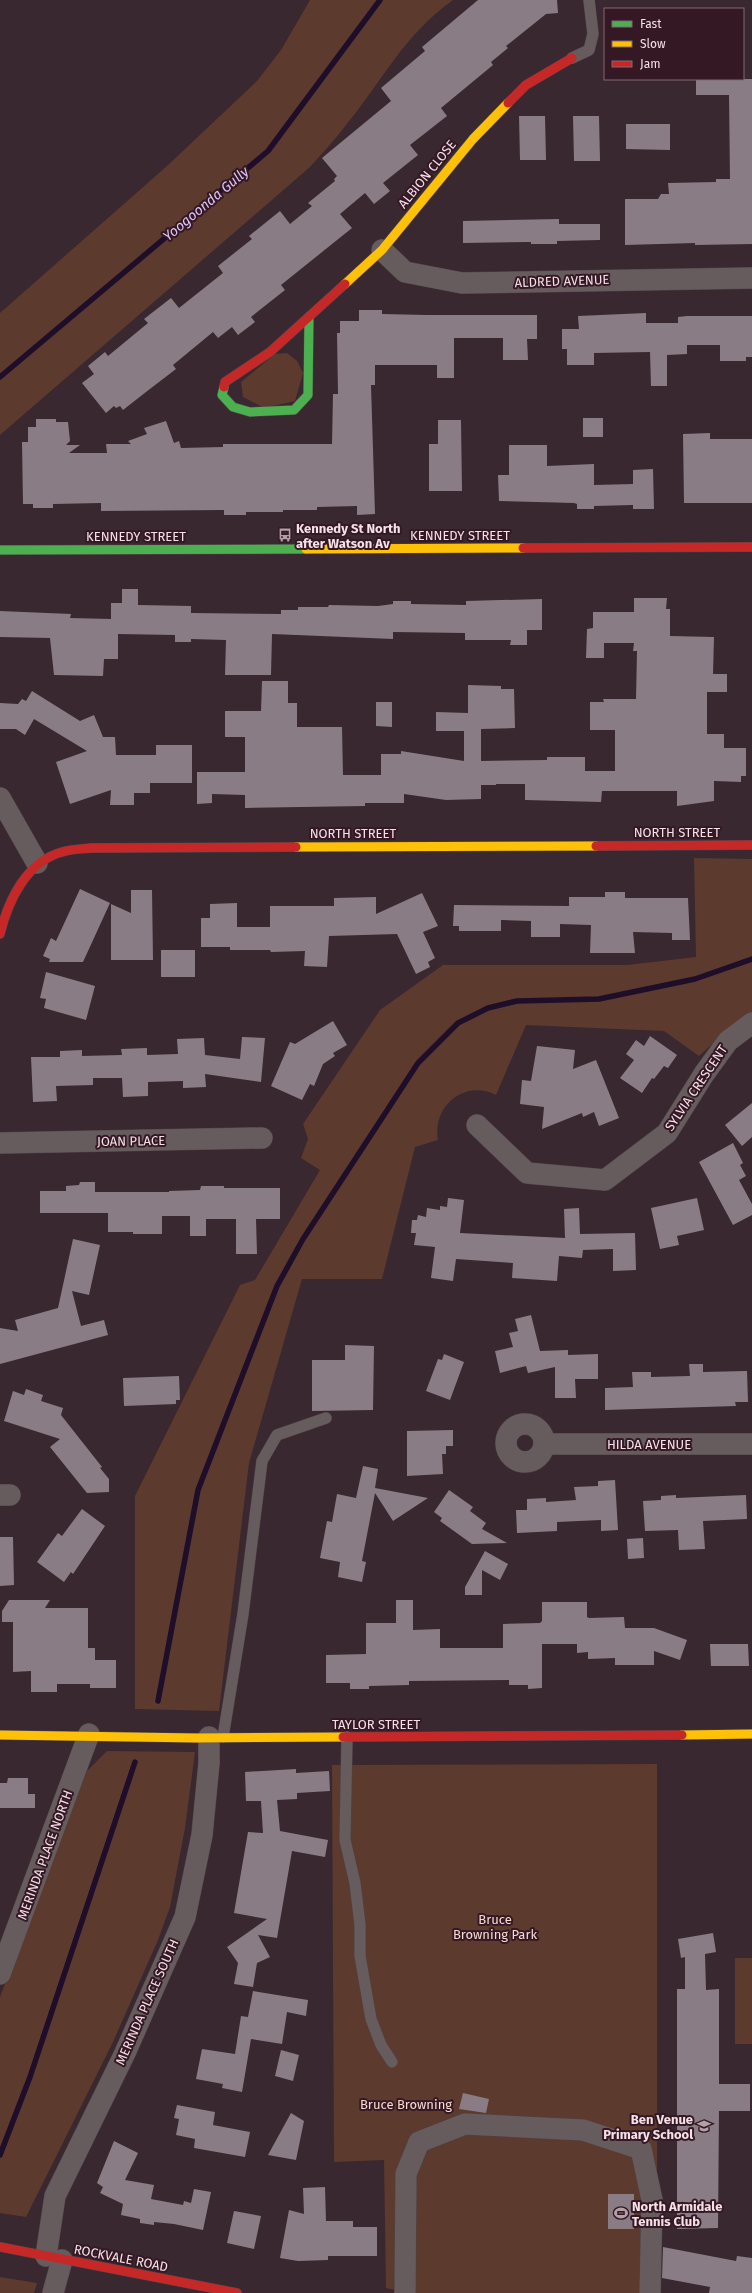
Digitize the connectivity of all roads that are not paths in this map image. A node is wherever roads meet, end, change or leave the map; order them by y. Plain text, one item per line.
1 (589, 0) edge
2 (572, 58) joint
3 (382, 250) junction
4 (752, 278) edge
5 (309, 317) junction
6 (752, 547) edge
7 (0, 550) edge
8 (0, 798) edge
9 (752, 845) edge
10 (37, 863) junction
11 (0, 934) edge
12 (752, 1023) edge
13 (477, 1125) dead end
14 (262, 1138) dead end
15 (0, 1143) edge
16 (326, 1418) dead end
17 (545, 1444) dead end
18 (752, 1444) edge
19 (0, 1734) edge
20 (89, 1734) junction
21 (752, 1734) edge
22 (216, 1737) junction
23 (347, 1737) junction
24 (0, 1974) edge
25 (392, 2062) dead end
26 (0, 2247) edge
27 (54, 2258) junction
28 (53, 2293) edge
29 (237, 2293) edge
30 (405, 2293) edge
31 (650, 2293) edge

1 - 2 lane
2 - 3 street, ALBION CLOSE
3 - 4 street, ALDRED AVENUE
3 - 5 street, ALBION CLOSE
5 - 5 street, ALBION CLOSE
6 - 7 street, KENNEDY STREET
8 - 10 street
9 - 10 street, NORTH STREET
10 - 11 street, NORTH STREET
12 - 13 street, SYLVIA CRESCENT
14 - 15 street, JOAN PLACE
16 - 22 lane
17 - 18 street, HILDA AVENUE
19 - 20 street, TAYLOR STREET
20 - 22 street, TAYLOR STREET
20 - 24 street, MERINDA PLACE NORTH
21 - 23 street, TAYLOR STREET
22 - 23 street, TAYLOR STREET
22 - 27 street, MERINDA PLACE SOUTH
23 - 25 lane
26 - 27 street, ROCKVALE ROAD
27 - 28 street, MERINDA PLACE SOUTH
27 - 29 street, ROCKVALE ROAD
30 - 31 street

